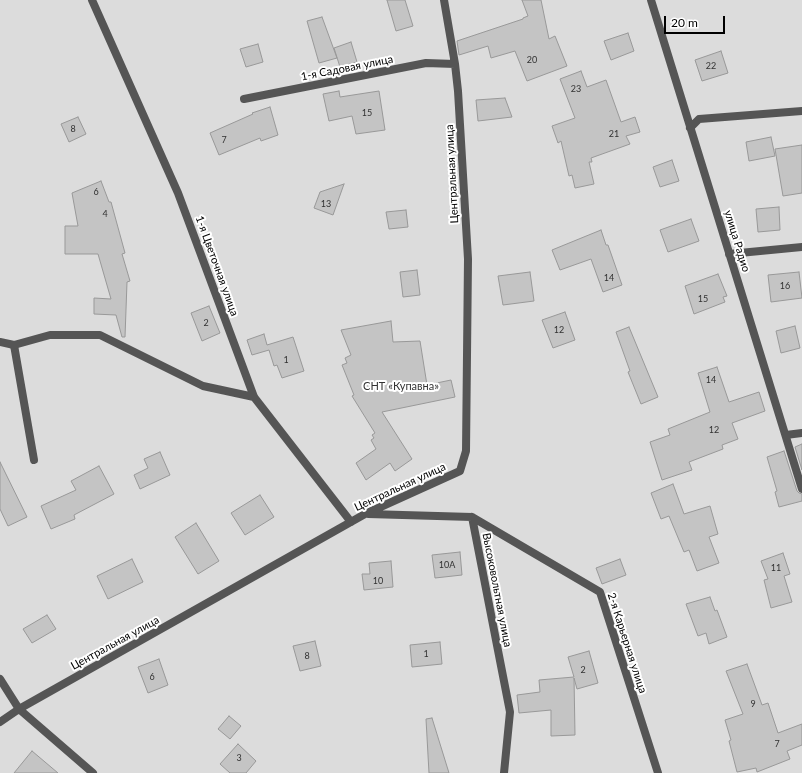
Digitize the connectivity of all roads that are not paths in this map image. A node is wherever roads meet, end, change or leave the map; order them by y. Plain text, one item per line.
1 (92, 0) edge
2 (444, 0) edge
3 (650, 0) edge
4 (455, 64) junction
5 (244, 99) dead end
6 (802, 111) edge
7 (690, 128) junction
8 (802, 247) edge
9 (730, 254) junction
10 (0, 342) edge
11 (14, 345) junction
12 (254, 397) junction
13 (802, 433) edge
14 (786, 435) junction
15 (34, 460) dead end
16 (802, 489) edge
17 (365, 514) junction
18 (472, 517) junction
19 (351, 522) junction
20 (0, 679) edge
21 (19, 709) junction
22 (0, 722) edge
23 (94, 773) edge
24 (504, 773) edge
25 (658, 773) edge

1 - 12 street, 1-я Цветочная улица
2 - 4 street, Центральная улица
3 - 7 street, улица Радио
4 - 5 street, 1-я Садовая улица
4 - 17 street, Центральная улица
6 - 7 street
7 - 9 street, улица Радио
8 - 9 street
9 - 14 street, улица Радио
10 - 11 street
11 - 12 street
11 - 15 street
12 - 19 street, 1-я Цветочная улица
13 - 14 street
14 - 16 street, улица Радио
17 - 18 street
17 - 19 street, Центральная улица
18 - 24 street, Высоковольтная улица
18 - 25 street, 2-я Карьерная улица
19 - 21 street, Центральная улица
20 - 21 street
21 - 22 street, Центральная улица
21 - 23 street

